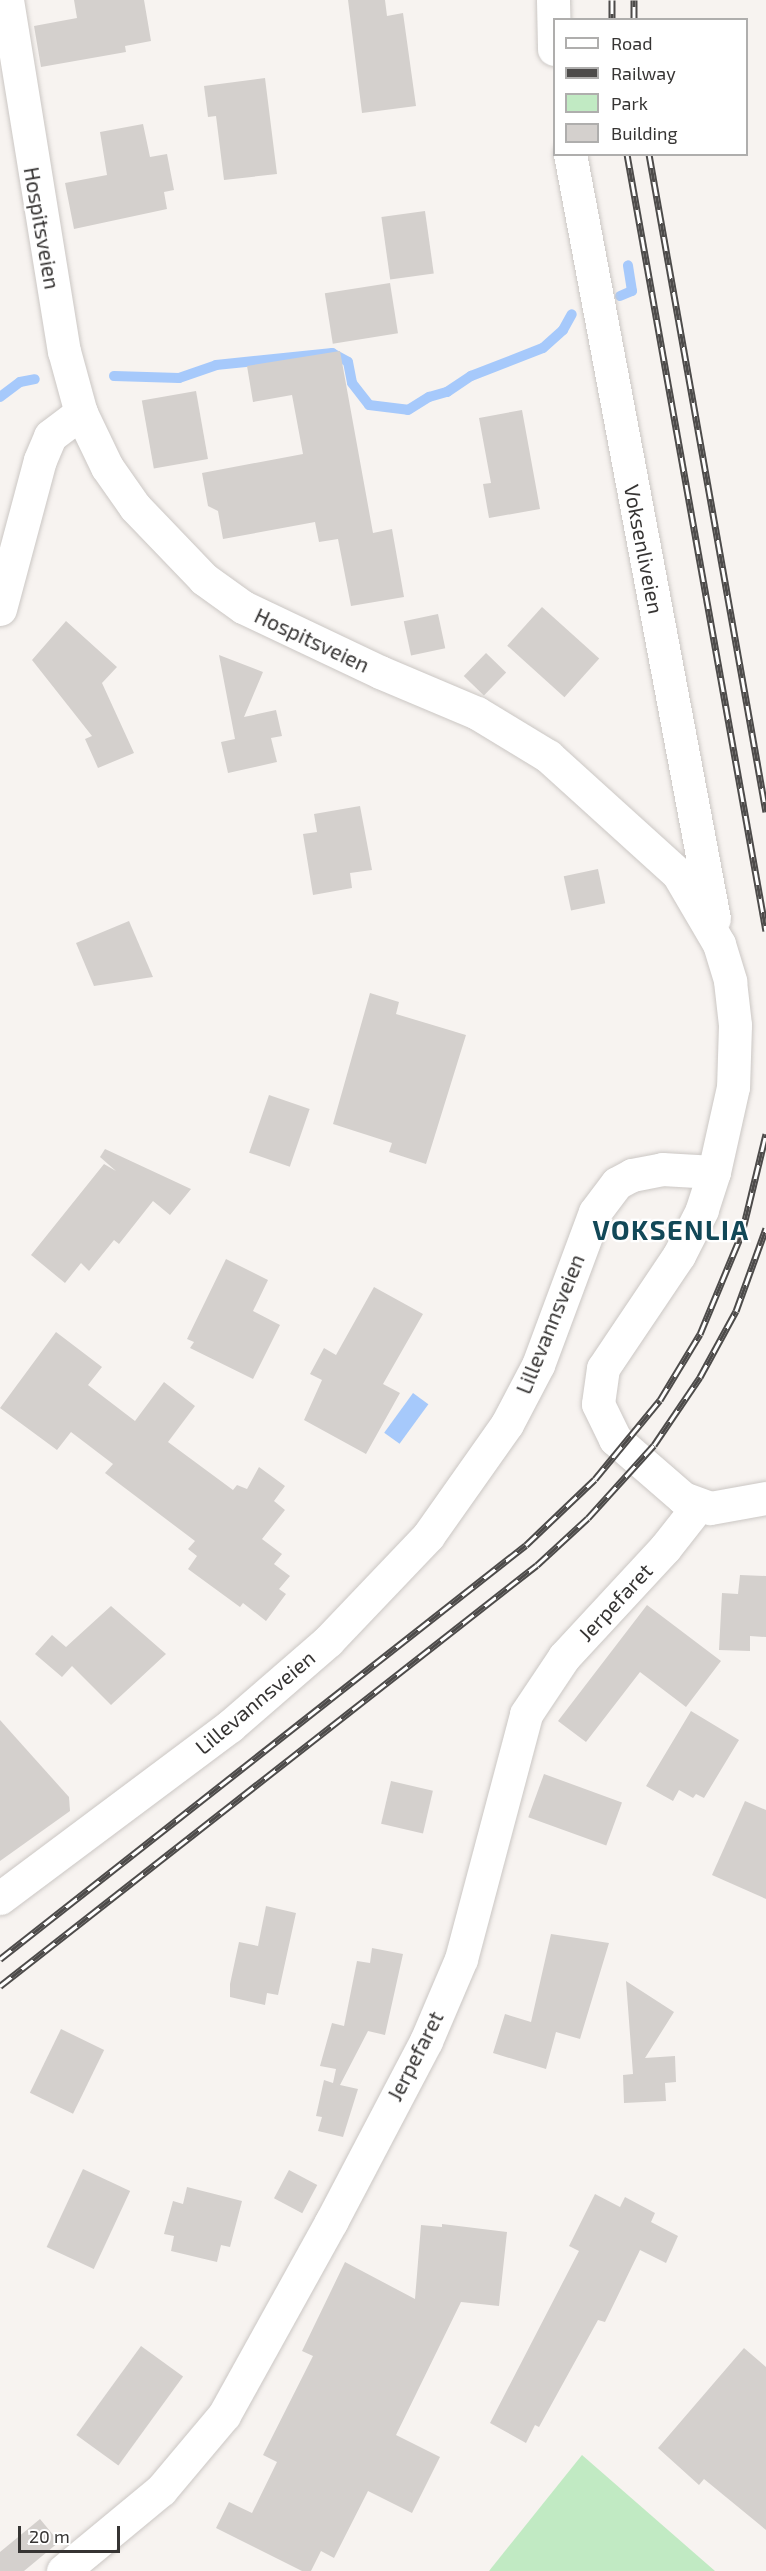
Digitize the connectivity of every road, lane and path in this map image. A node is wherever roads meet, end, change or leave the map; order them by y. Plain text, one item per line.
1 (7, 0) edge
2 (553, 0) edge
3 (554, 18) edge
4 (570, 156) edge
5 (81, 413) junction
6 (0, 609) edge
7 (719, 944) junction
8 (714, 1172) junction
9 (766, 1498) edge
10 (698, 1506) junction
11 (0, 1898) edge
12 (63, 2571) edge

1 - 5 street, Hospitsveien
2 - 3 street
4 - 7 street, Voksenliveien
5 - 6 street
5 - 7 street, Hospitsveien
7 - 8 street, Hospitsveien
8 - 10 street
8 - 11 street, Lillevannsveien
9 - 10 street
10 - 12 street, Jerpefaret

